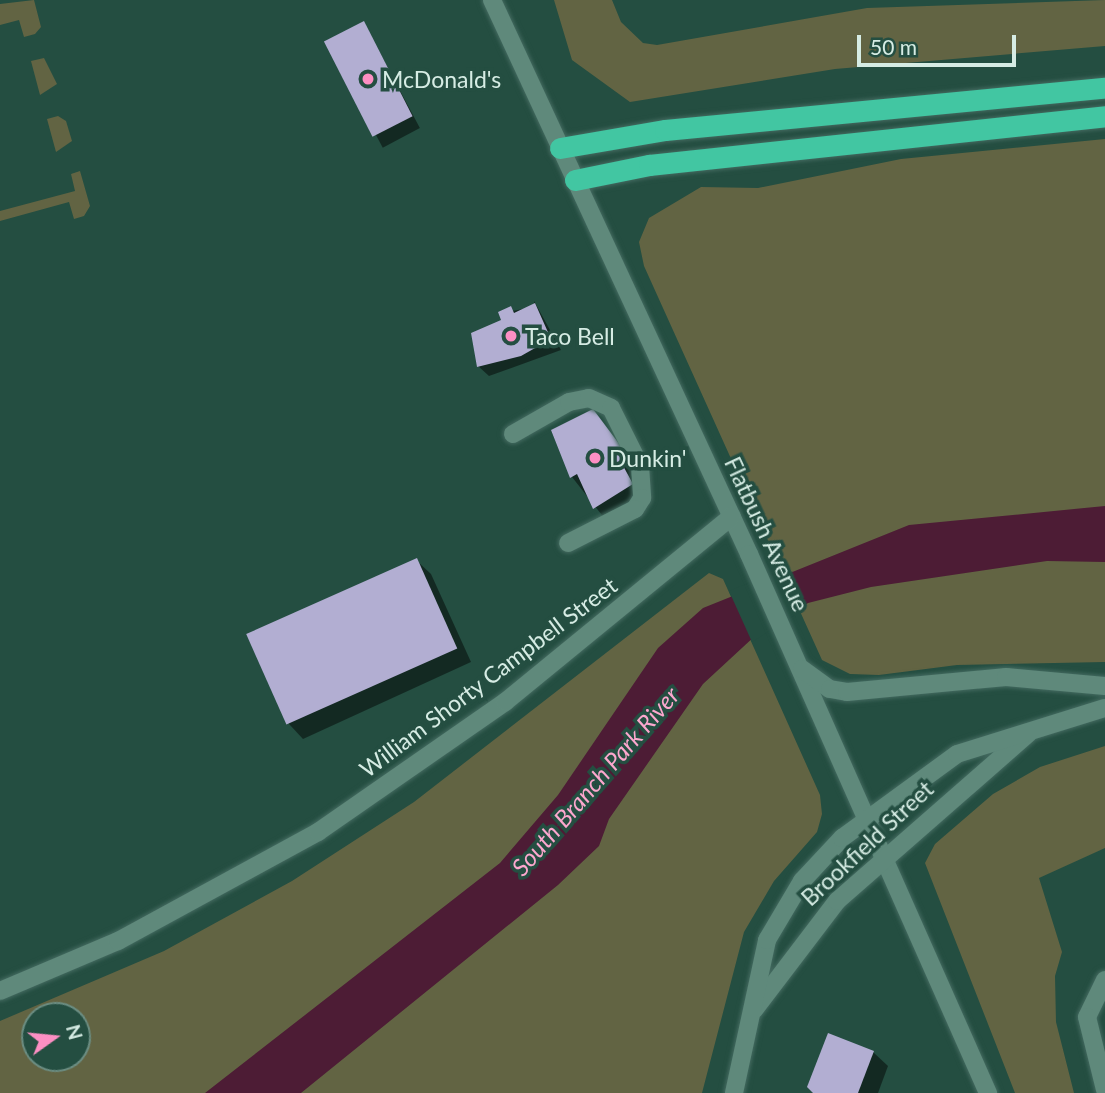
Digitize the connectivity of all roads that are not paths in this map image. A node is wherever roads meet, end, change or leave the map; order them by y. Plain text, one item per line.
1 (492, 0) edge
2 (1105, 88) edge
3 (1105, 116) edge
4 (560, 148) junction
5 (575, 180) junction
6 (513, 434) dead end
7 (732, 516) junction
8 (568, 543) dead end
9 (800, 666) junction
10 (1105, 686) edge
11 (1105, 708) edge
12 (1035, 728) junction
13 (867, 818) junction
14 (884, 857) junction
15 (1104, 979) edge
16 (0, 991) edge
17 (752, 1012) junction
18 (1105, 1090) edge
19 (734, 1093) edge
20 (988, 1093) edge

1 - 4 street, Flatbush Avenue
2 - 4 highway
3 - 5 highway
4 - 5 street, Flatbush Avenue
5 - 7 street, Flatbush Avenue
6 - 8 street
7 - 9 street, Flatbush Avenue
7 - 16 street, William Shorty Campbell Street
9 - 10 street
9 - 13 street, Flatbush Avenue
11 - 12 street, Brookfield Street
12 - 13 street, Brookfield Street
12 - 14 street, Brookfield Street
13 - 14 street, Flatbush Avenue
13 - 17 street, Brookfield Street
14 - 17 street, Brookfield Street
14 - 20 street, Flatbush Avenue
15 - 18 street
17 - 19 street, Brookfield Street

